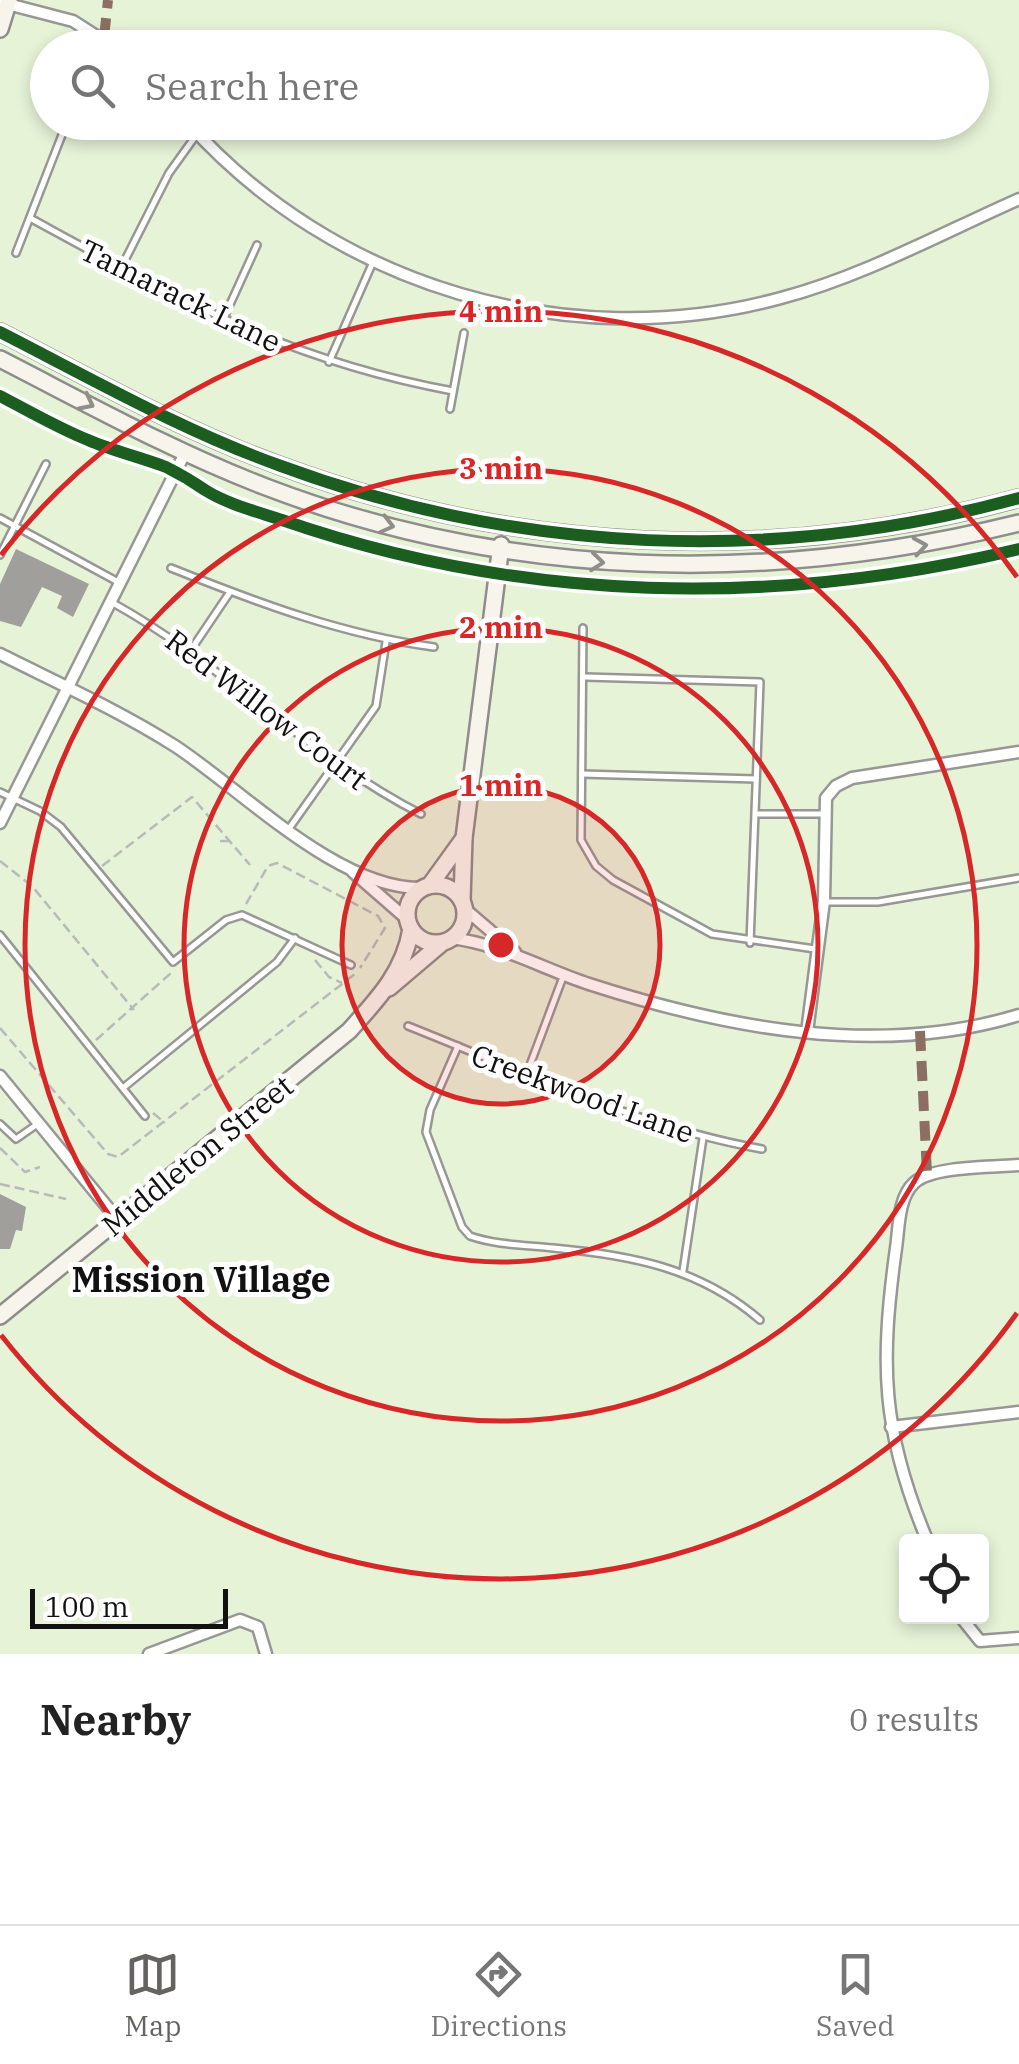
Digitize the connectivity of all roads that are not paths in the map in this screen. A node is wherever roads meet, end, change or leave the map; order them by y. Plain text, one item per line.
1 (6, 2) edge
2 (0, 29) edge
3 (81, 30) edge
4 (59, 140) edge
5 (193, 140) edge
6 (204, 140) edge
7 (1019, 198) edge
8 (30, 218) junction
9 (256, 245) dead end
10 (16, 254) dead end
11 (373, 262) junction
12 (121, 268) junction
13 (222, 322) junction
14 (0, 332) edge
15 (464, 332) dead end
16 (0, 359) edge
17 (329, 362) junction
18 (453, 391) junction
19 (450, 409) dead end
20 (185, 453) junction
21 (46, 464) dead end
22 (1019, 498) edge
23 (0, 518) edge
24 (1019, 523) edge
25 (15, 526) junction
26 (504, 526) junction
27 (500, 551) junction
28 (0, 555) edge
29 (170, 568) dead end
30 (123, 584) junction
31 (230, 592) junction
32 (113, 603) junction
33 (582, 628) dead end
34 (386, 641) junction
35 (434, 648) dead end
36 (191, 650) junction
37 (0, 654) edge
38 (584, 678) junction
39 (68, 688) junction
40 (1019, 752) edge
41 (337, 763) junction
42 (582, 774) junction
43 (756, 779) junction
44 (0, 792) edge
45 (12, 799) junction
46 (420, 814) dead end
47 (758, 814) junction
48 (823, 814) junction
49 (0, 822) edge
50 (288, 830) junction
51 (464, 838) junction
52 (352, 872) junction
53 (1019, 878) edge
54 (426, 887) junction
55 (824, 901) junction
56 (463, 904) junction
57 (410, 924) junction
58 (0, 935) edge
59 (296, 938) junction
60 (448, 940) junction
61 (750, 944) junction
62 (818, 950) junction
63 (520, 956) junction
64 (351, 965) dead end
65 (564, 974) junction
66 (388, 988) junction
67 (1019, 1015) edge
68 (408, 1026) dead end
69 (807, 1032) junction
70 (458, 1046) junction
71 (527, 1073) junction
72 (0, 1076) edge
73 (123, 1088) junction
74 (145, 1116) road end
75 (0, 1124) edge
76 (39, 1124) junction
77 (703, 1138) junction
78 (762, 1148) dead end
79 (1019, 1165) edge
80 (118, 1220) junction
81 (683, 1271) junction
82 (0, 1316) edge
83 (760, 1320) dead end
84 (1019, 1412) edge
85 (892, 1428) junction
86 (925, 1534) edge
87 (966, 1624) edge
88 (1019, 1638) edge
89 (149, 1654) edge
90 (266, 1654) edge

1 - 2 street
1 - 3 street
4 - 8 lane
5 - 12 lane
6 - 11 street
7 - 11 street
8 - 10 lane
8 - 12 lane, Tamarack Lane
9 - 13 lane
11 - 17 lane
12 - 13 lane, Tamarack Lane
13 - 17 lane, Tamarack Lane
14 - 26 street
15 - 18 lane
16 -> 20 street
17 - 18 lane, Tamarack Lane
18 - 19 lane
20 -> 27 street
20 - 30 street
21 - 25 lane
22 - 26 street
23 - 25 lane
27 -> 24 street
25 - 28 lane
25 - 30 lane
26 - 27 street
27 - 51 street
29 - 31 lane
30 - 32 street
31 - 34 lane
31 - 36 lane
32 - 36 lane, Red Willow Court
32 - 39 street
33 - 38 lane
34 - 35 lane
34 - 41 lane
36 - 41 lane, Red Willow Court
37 - 39 street
38 - 42 lane
38 - 43 lane
39 - 45 street
39 - 50 street
40 - 48 street
41 - 46 lane, Red Willow Court
41 - 50 lane
42 - 43 lane
42 - 61 lane
43 - 47 lane
44 - 45 lane
45 - 49 street
45 - 59 lane
47 - 48 lane
47 - 61 lane
48 - 55 street
50 - 52 street
51 - 54 street
51 - 56 street
52 - 54 street
52 - 57 street
53 - 55 lane
54 - 56 street
54 - 57 street
55 - 62 street
56 - 60 street
56 - 63 street
57 - 60 street
57 - 66 street, Middleton Street
58 - 73 lane
59 - 64 lane
59 - 73 lane
60 - 63 street
60 - 66 street, Middleton Street
61 - 62 lane
62 - 69 street
63 - 65 street
65 - 69 street
65 - 71 lane
66 - 80 street, Middleton Street
67 - 69 street
68 - 70 lane, Creekwood Lane
70 - 71 lane, Creekwood Lane
70 - 81 lane
71 - 77 lane, Creekwood Lane
72 - 76 street
73 - 74 lane
75 - 76 lane
76 - 80 street
77 - 78 lane, Creekwood Lane
77 - 81 lane
79 - 85 street
80 - 82 street, Middleton Street
81 - 83 lane
84 - 85 street
85 - 86 street
87 - 88 street
89 - 90 street

